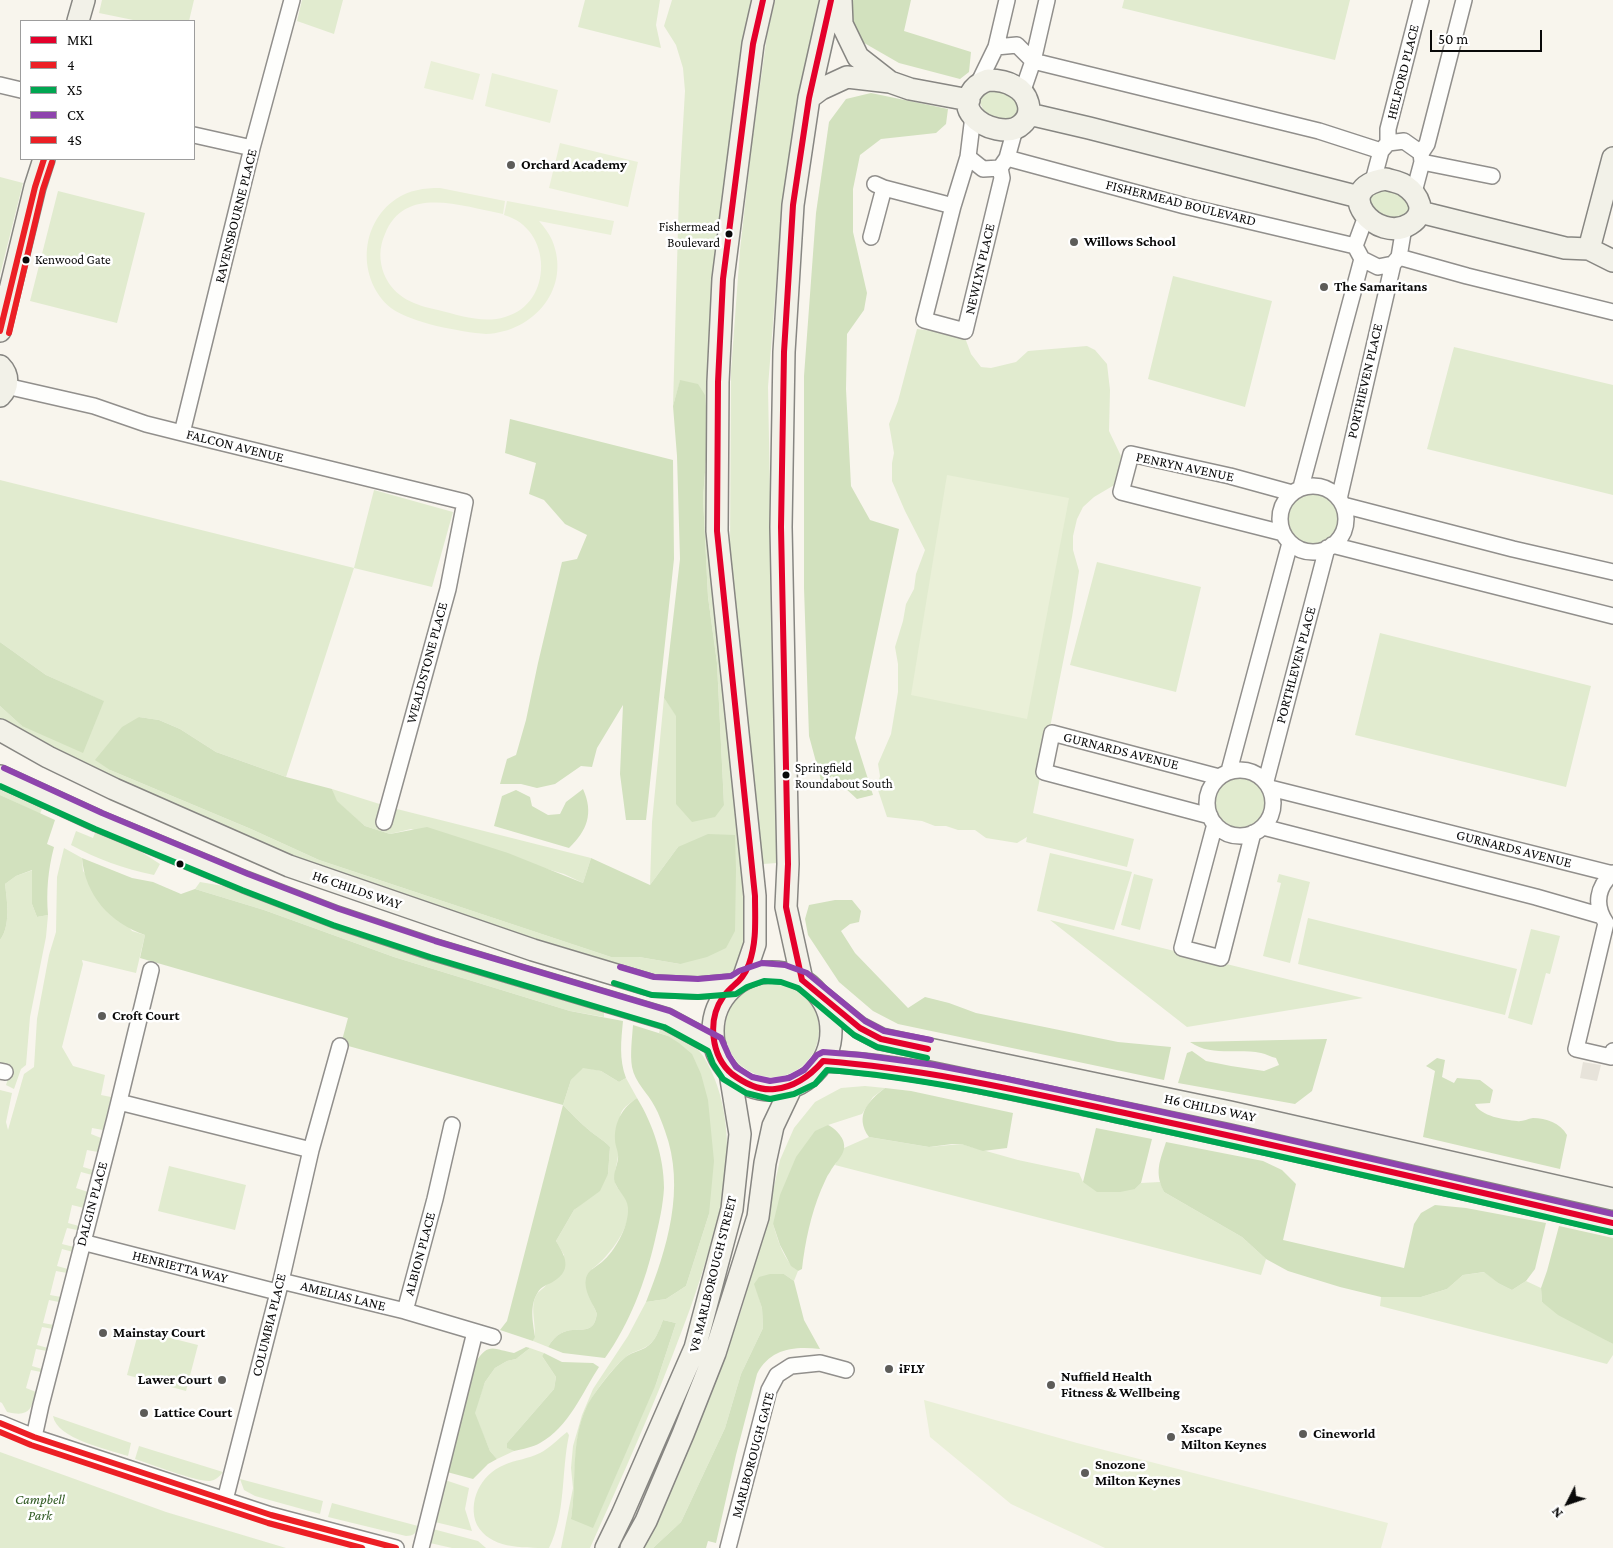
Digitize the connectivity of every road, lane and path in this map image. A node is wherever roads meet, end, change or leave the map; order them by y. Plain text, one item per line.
1 (84, 0) edge
2 (292, 0) edge
3 (753, 0) edge
4 (763, 0) edge
5 (831, 0) edge
6 (841, 0) edge
7 (1007, 0) edge
8 (1047, 0) edge
9 (1421, 0) edge
10 (1464, 0) edge
11 (78, 20) edge
12 (754, 44) junction
13 (996, 47) junction
14 (1033, 62) junction
15 (890, 82) junction
16 (0, 85) edge
17 (20, 90) edge
18 (1022, 93) junction
19 (809, 98) junction
20 (973, 100) junction
21 (1022, 122) junction
22 (195, 135) edge
23 (1384, 147) junction
24 (252, 148) junction
25 (968, 157) junction
26 (1421, 158) junction
27 (1613, 158) edge
28 (44, 160) edge
29 (1003, 163) junction
30 (1492, 176) dead end
31 (1366, 198) junction
32 (1417, 202) junction
33 (953, 206) junction
34 (1404, 227) junction
35 (871, 237) dead end
36 (1589, 249) junction
37 (1359, 253) junction
38 (1396, 260) junction
39 (1613, 261) edge
40 (1613, 312) edge
41 (0, 331) edge
42 (0, 366) edge
43 (3, 391) edge
44 (182, 433) junction
45 (1297, 490) junction
46 (465, 502) joint
47 (1341, 502) junction
48 (1286, 538) junction
49 (1330, 547) junction
50 (1613, 572) edge
51 (1613, 616) edge
52 (0, 730) edge
53 (1224, 774) junction
54 (0, 776) edge
55 (1268, 785) junction
56 (1212, 820) junction
57 (384, 822) dead end
58 (1258, 830) junction
59 (1613, 874) edge
60 (1607, 923) edge
61 (151, 970) dead end
62 (802, 980) junction
63 (738, 982) junction
64 (818, 994) junction
65 (715, 1045) junction
66 (340, 1046) dead end
67 (1613, 1051) edge
68 (823, 1061) junction
69 (730, 1073) junction
70 (792, 1086) junction
71 (119, 1102) junction
72 (452, 1125) dead end
73 (311, 1150) junction
74 (1613, 1199) edge
75 (1613, 1223) edge
76 (82, 1242) junction
77 (279, 1287) junction
78 (405, 1312) junction
79 (475, 1332) junction
80 (493, 1337) dead end
81 (846, 1370) dead end
82 (0, 1423) edge
83 (34, 1437) junction
84 (225, 1500) junction
85 (396, 1548) edge
86 (421, 1548) edge
87 (606, 1548) edge
88 (631, 1548) edge
89 (728, 1548) edge

1 - 11 street
2 - 24 street, RAVENSBOURNE PLACE
3 - 12 street
4 - 12 street
5 - 19 street
6 - 15 street
7 - 13 street, NEWLYN PLACE
8 - 14 street
9 - 23 street, HELFORD PLACE
10 - 26 street
12 - 63 street
13 - 14 street
13 - 20 street, NEWLYN PLACE
14 - 18 street
14 - 23 street
15 - 19 street
15 - 20 street
16 - 17 street
18 - 20 street
18 - 21 street
19 - 62 street
20 - 21 street
20 - 25 street, NEWLYN PLACE
21 - 29 street, NEWLYN PLACE
21 - 31 street
22 - 24 street
23 - 26 street
23 - 31 street, HELFORD PLACE
24 - 44 street, RAVENSBOURNE PLACE
25 - 29 street
25 - 33 street, NEWLYN PLACE
26 - 30 street
26 - 32 street
27 - 36 street
28 - 41 street
29 - 33 street, NEWLYN PLACE
29 - 37 street, FISHERMEAD BOULEVARD
31 - 32 street
31 - 34 street
31 - 37 street, HELFORD PLACE
32 - 34 street
32 - 36 street
33 - 35 street
34 - 38 street, PORTHIEVEN PLACE
36 - 39 street
37 - 38 street, FISHERMEAD BOULEVARD
37 - 45 street
38 - 40 street
38 - 47 street, PORTHIEVEN PLACE
42 - 43 street
43 - 44 street, FALCON AVENUE
44 - 46 street, FALCON AVENUE
45 - 47 street
45 - 48 street
45 - 48 street, PENRYN AVENUE
46 - 57 street, WEALDSTONE PLACE
47 - 49 street
47 - 50 street
48 - 49 street
48 - 53 street
49 - 51 street
49 - 55 street, PORTHLEVEN PLACE
52 - 63 street, H6 CHILDS WAY
53 - 55 street
53 - 56 street
53 - 56 street, GURNARDS AVENUE
54 - 65 street
55 - 58 street
55 - 59 street, GURNARDS AVENUE
56 - 58 street
56 - 58 street
58 - 60 street
59 - 60 street
60 - 67 street
61 - 71 street, DALGIN PLACE
62 - 63 street
62 - 64 street
63 - 65 street
64 - 68 street
64 - 74 street, H6 CHILDS WAY
65 - 69 street
66 - 73 street, COLUMBIA PLACE
68 - 70 street
68 - 75 street, H6 CHILDS WAY
69 - 70 street
69 - 87 street, V8 MARLBOROUGH STREET
70 - 88 street, V8 MARLBOROUGH STREET
71 - 73 street
71 - 76 street, DALGIN PLACE
72 - 78 street, ALBION PLACE
73 - 77 street, COLUMBIA PLACE
76 - 77 street, HENRIETTA WAY
76 - 83 street, DALGIN PLACE
77 - 78 street, AMELIAS LANE
77 - 84 street, COLUMBIA PLACE
78 - 79 street, ALBION PLACE
79 - 80 street, ALBION PLACE
79 - 86 street
81 - 89 street, MARLBOROUGH GATE
82 - 83 street
83 - 84 street
84 - 85 street

